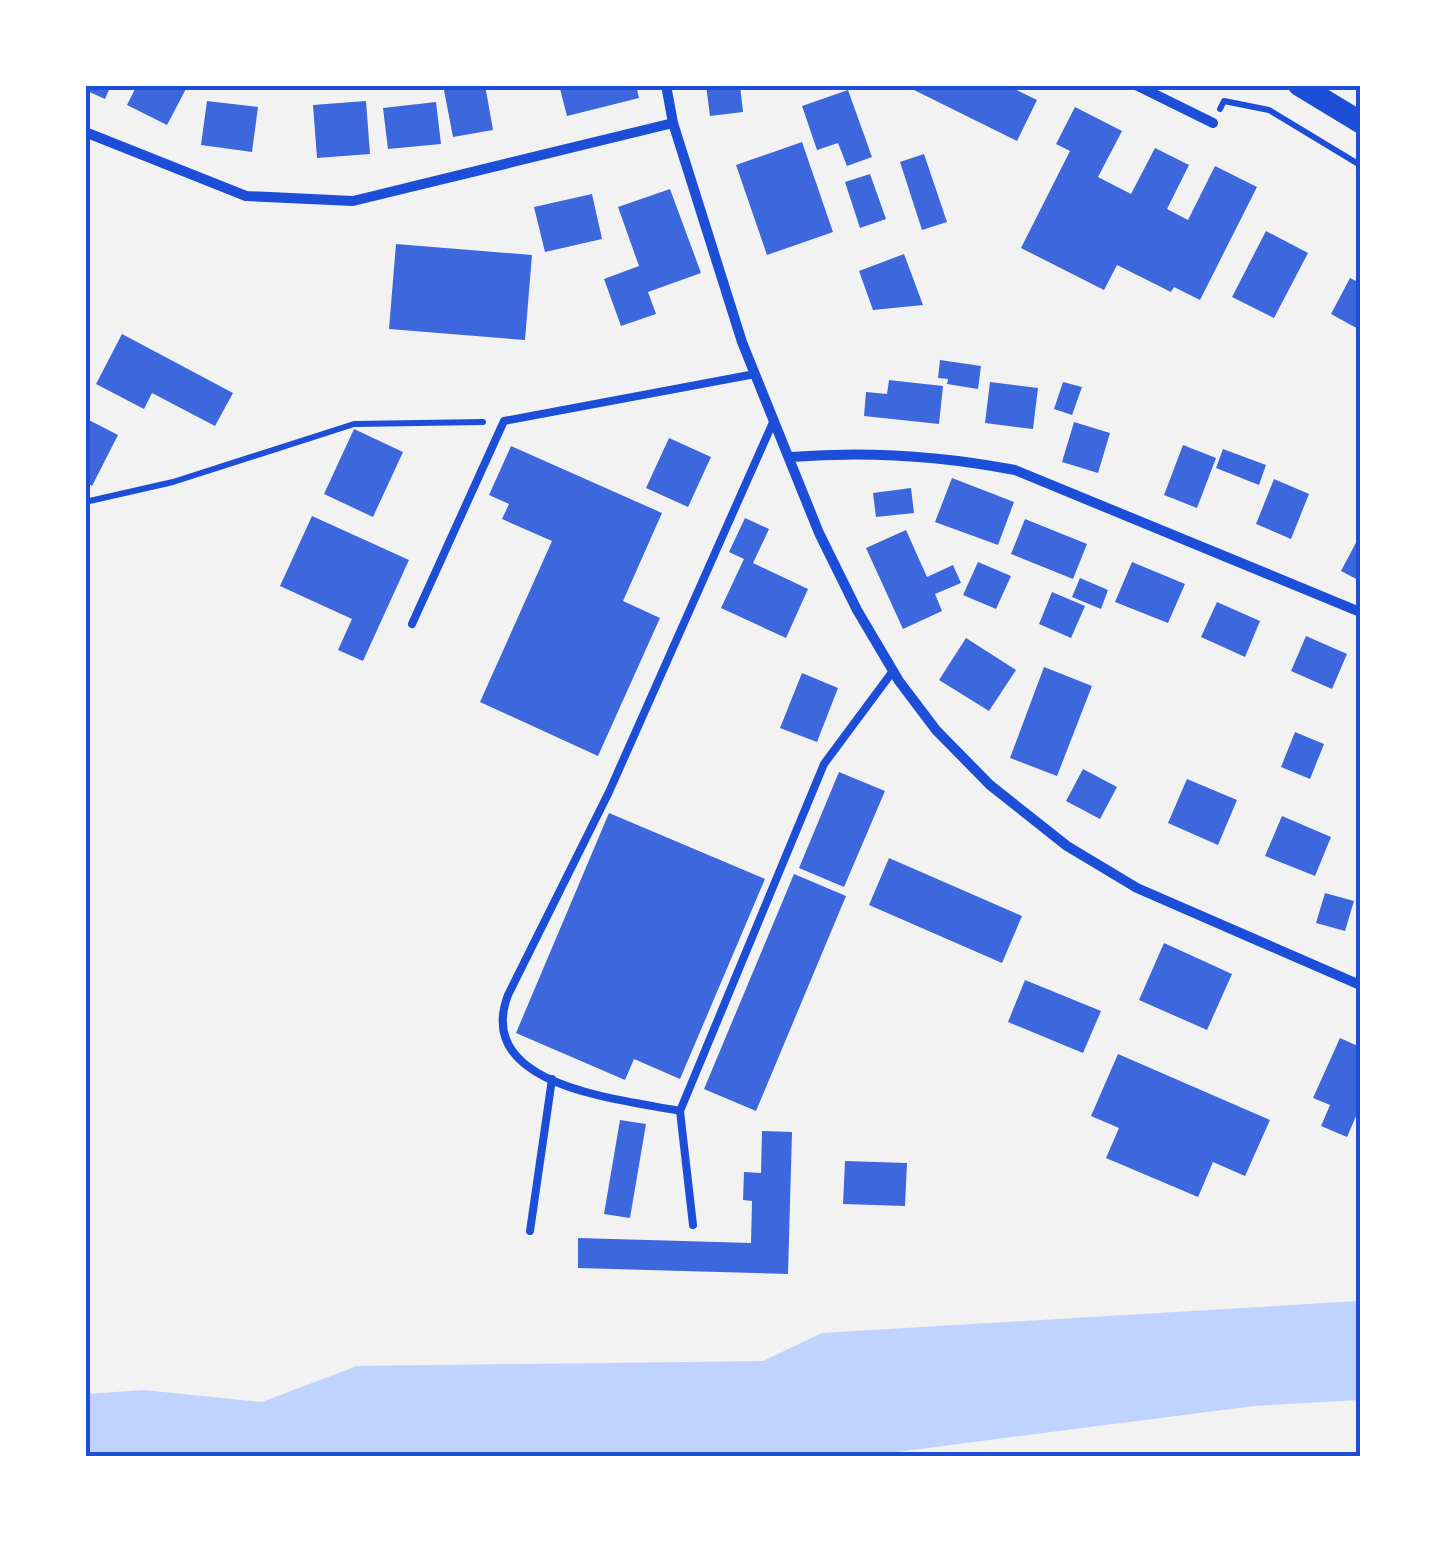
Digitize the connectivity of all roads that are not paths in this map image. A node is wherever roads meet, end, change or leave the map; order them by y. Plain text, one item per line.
1 (666, 85) edge
2 (1136, 85) edge
3 (1299, 85) edge
4 (673, 122) junction
5 (1360, 122) edge
6 (1213, 124) road end
7 (85, 132) edge
8 (755, 374) junction
9 (774, 420) junction
10 (792, 457) junction
11 (1360, 612) edge
12 (412, 624) dead end
13 (893, 671) junction
14 (1360, 986) edge
15 (552, 1079) junction
16 (680, 1111) junction
17 (693, 1225) dead end
18 (530, 1230) dead end

1 - 4 street
2 - 6 street
3 - 5 main road
4 - 7 street
4 - 8 street
8 - 9 street
8 - 12 lane
9 - 10 street
9 - 15 lane
10 - 11 street
10 - 13 street
13 - 14 street
13 - 16 lane
15 - 16 lane
15 - 18 lane
16 - 17 lane

